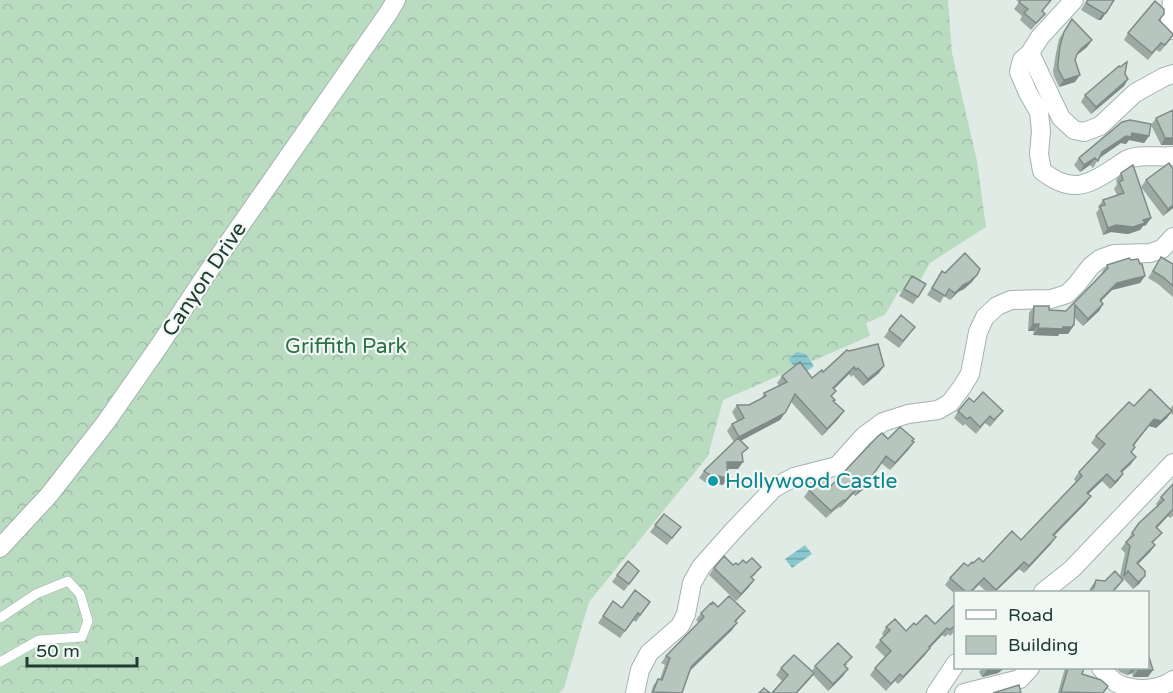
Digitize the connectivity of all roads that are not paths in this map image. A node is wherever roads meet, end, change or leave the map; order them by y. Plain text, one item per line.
1 (396, 0) edge
2 (1074, 0) edge
3 (1172, 0) edge
4 (1173, 30) edge
5 (1030, 53) junction
6 (1173, 74) edge
7 (1173, 156) edge
8 (1173, 237) edge
9 (1173, 463) edge
10 (0, 548) edge
11 (1044, 591) edge
12 (0, 618) edge
13 (0, 662) edge
14 (954, 666) edge
15 (1029, 669) edge
16 (1102, 669) edge
17 (1173, 680) edge
18 (635, 693) edge
19 (936, 693) edge
20 (964, 693) edge

1 - 10 street, Canyon Drive
2 - 5 street
3 - 4 street
5 - 6 street
5 - 7 street
8 - 18 street
9 - 11 street
12 - 13 lane
14 - 19 street
15 - 20 street
16 - 17 street

